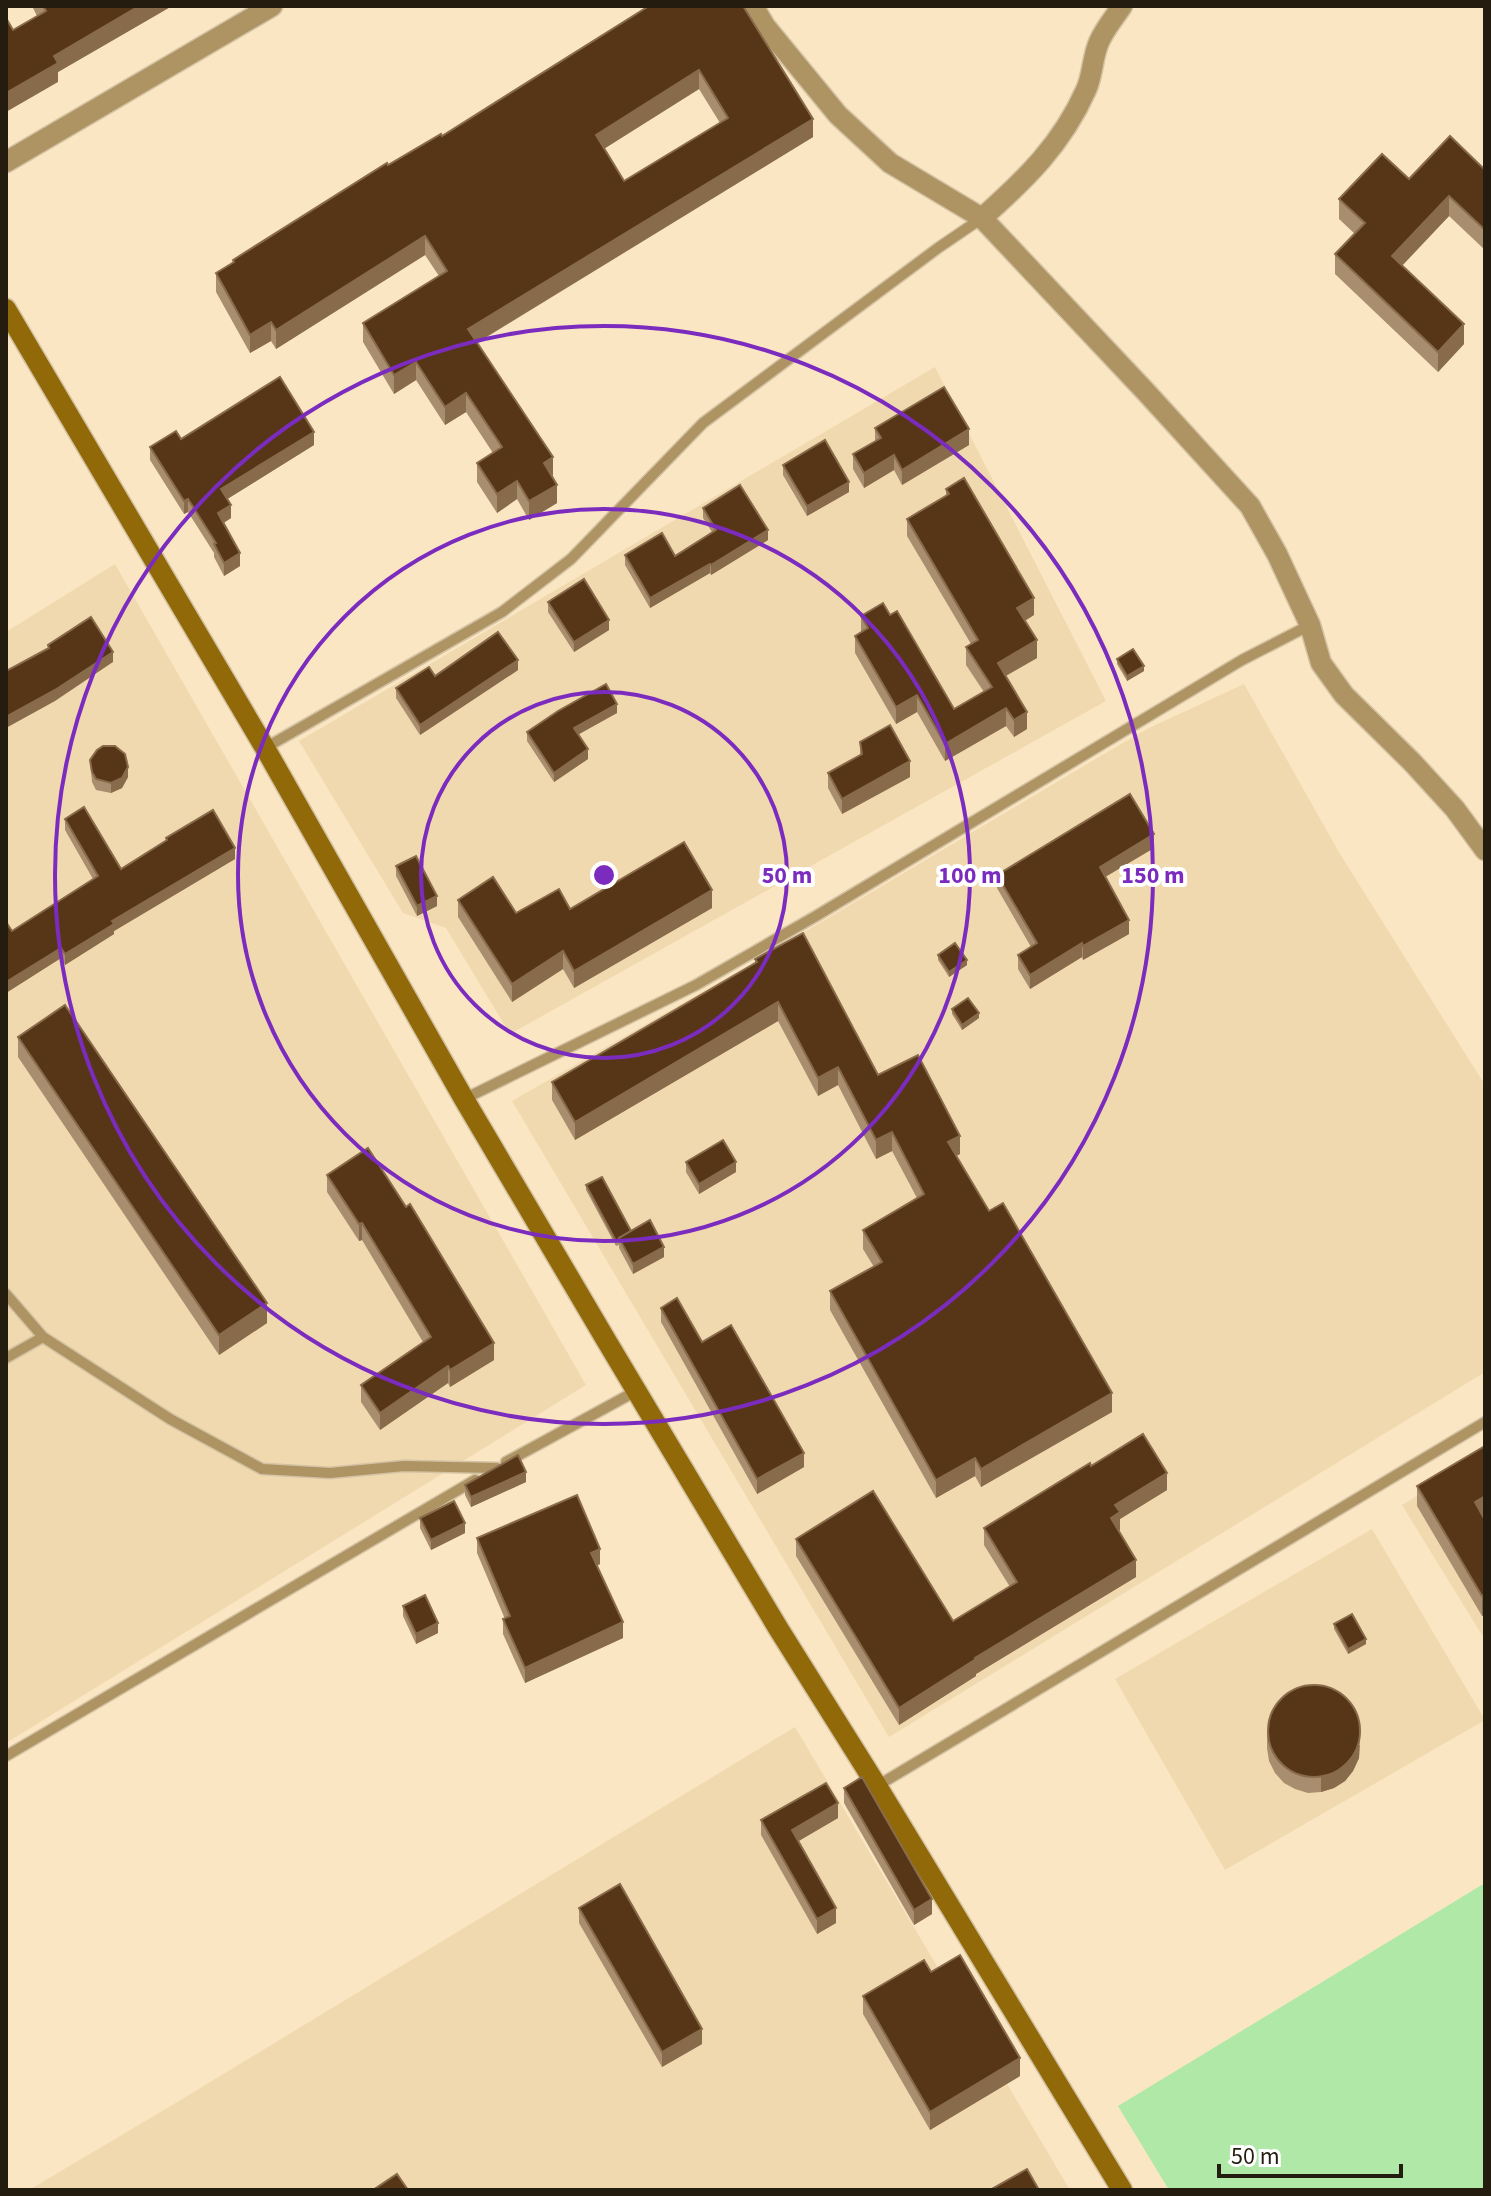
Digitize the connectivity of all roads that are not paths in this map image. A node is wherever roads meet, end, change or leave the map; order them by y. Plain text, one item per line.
1 (272, 6) edge
2 (753, 6) edge
3 (1122, 6) edge
4 (6, 162) edge
5 (982, 218) junction
6 (6, 309) edge
7 (1310, 625) junction
8 (265, 748) junction
9 (1485, 850) edge
10 (464, 1099) junction
11 (6, 1294) edge
12 (43, 1337) junction
13 (6, 1358) edge
14 (638, 1390) junction
15 (1485, 1422) edge
16 (497, 1468) junction
17 (6, 1756) edge
18 (877, 1786) junction
19 (1122, 2190) edge

1 - 4 street
2 - 5 street
3 - 5 street
5 - 7 street
5 - 8 lane
6 - 8 street
7 - 9 street
7 - 10 lane
8 - 10 street
10 - 14 street
11 - 12 lane
12 - 13 lane
12 - 16 lane
14 - 16 lane
14 - 18 street
15 - 18 lane
16 - 17 lane
18 - 19 street

